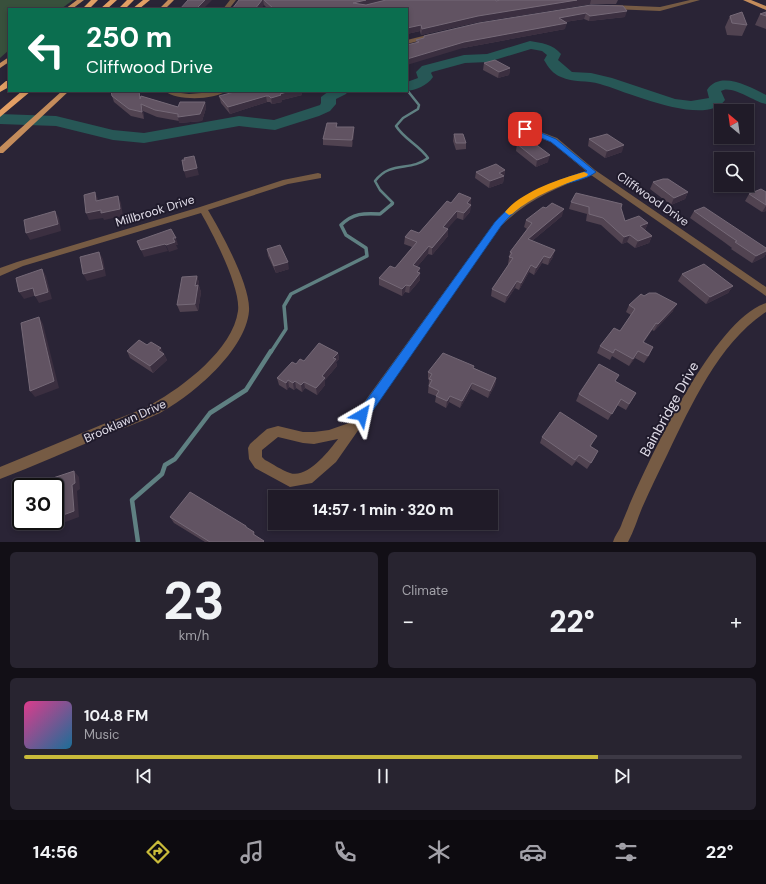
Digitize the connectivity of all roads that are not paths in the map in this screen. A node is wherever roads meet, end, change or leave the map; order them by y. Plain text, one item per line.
1 (81, 0) edge
2 (95, 0) edge
3 (114, 0) edge
4 (131, 0) edge
5 (147, 0) edge
6 (171, 0) edge
7 (233, 0) edge
8 (697, 0) edge
9 (746, 0) edge
10 (763, 0) edge
11 (766, 1) edge
12 (602, 6) edge
13 (69, 8) edge
14 (87, 8) edge
15 (104, 8) edge
16 (122, 8) edge
17 (136, 8) edge
18 (163, 8) edge
19 (227, 8) edge
20 (766, 8) edge
21 (437, 35) edge
22 (408, 42) edge
23 (8, 60) edge
24 (0, 66) edge
25 (8, 84) edge
26 (0, 90) edge
27 (26, 92) edge
28 (65, 92) edge
29 (170, 92) edge
30 (217, 92) edge
31 (0, 114) edge
32 (525, 129) dead end
33 (0, 151) edge
34 (592, 172) junction
35 (318, 176) dead end
36 (203, 209) junction
37 (0, 272) edge
38 (766, 292) edge
39 (766, 307) edge
40 (353, 428) junction
41 (0, 474) edge
42 (620, 542) edge

1 - 13 main road
2 - 14 highway
3 - 15 highway
4 - 16 highway
5 - 17 highway
6 - 18 main road
7 - 19 street
8 - 12 street
9 - 20 main road
10 - 11 main road
21 - 22 street
23 - 24 main road
25 - 26 highway
27 - 31 highway
28 - 33 main road
29 - 30 street
32 - 34 street, Cliffwood Drive
34 - 38 street, Cliffwood Drive
34 - 40 street
35 - 36 street, Millbrook Drive
36 - 37 street, Millbrook Drive
36 - 41 street, Brooklawn Drive
39 - 42 street, Bainbridge Drive
40 - 40 street

